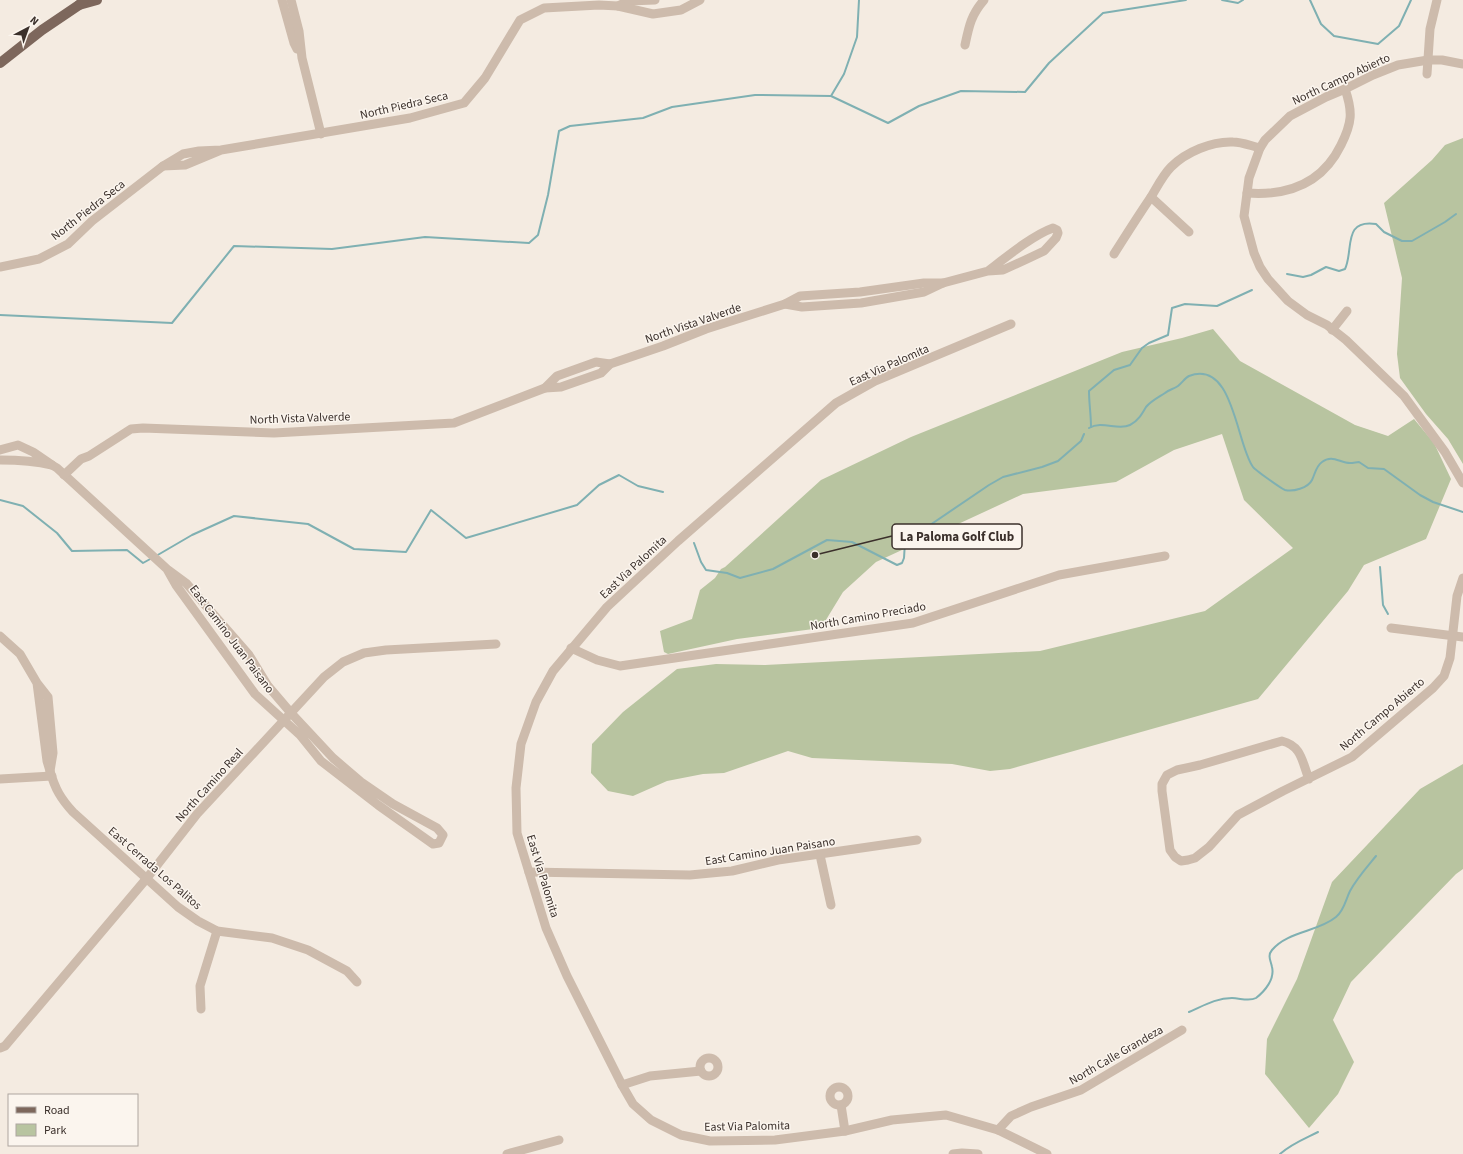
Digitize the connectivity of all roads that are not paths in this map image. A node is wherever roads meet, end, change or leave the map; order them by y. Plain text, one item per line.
1 (97, 0) edge
2 (282, 0) edge
3 (291, 0) edge
4 (655, 0) edge
5 (700, 0) edge
6 (984, 0) edge
7 (1437, 0) edge
8 (81, 2) edge
9 (618, 6) junction
10 (965, 45) dead end
11 (302, 58) junction
12 (1428, 60) junction
13 (0, 63) edge
14 (1463, 64) edge
15 (1427, 74) dead end
16 (1345, 89) junction
17 (321, 134) junction
18 (1260, 148) junction
19 (1247, 193) junction
20 (1151, 197) junction
21 (1189, 232) dead end
22 (1114, 254) dead end
23 (0, 267) edge
24 (988, 271) junction
25 (1347, 311) dead end
26 (1011, 324) dead end
27 (1332, 330) junction
28 (0, 450) edge
29 (0, 460) edge
30 (52, 465) junction
31 (64, 474) junction
32 (1463, 483) edge
33 (1165, 556) dead end
34 (167, 569) junction
35 (1463, 578) edge
36 (1390, 628) dead end
37 (0, 636) edge
38 (1452, 636) junction
39 (1463, 637) edge
40 (496, 644) dead end
41 (571, 648) junction
42 (291, 713) junction
43 (283, 720) junction
44 (51, 774) junction
45 (0, 779) edge
46 (1309, 779) junction
47 (917, 840) dead end
48 (820, 855) junction
49 (529, 872) junction
50 (147, 878) junction
51 (831, 905) dead end
52 (217, 931) junction
53 (358, 982) dead end
54 (200, 1008) dead end
55 (1182, 1030) dead end
56 (0, 1048) edge
57 (701, 1071) dead end
58 (622, 1085) junction
59 (841, 1105) dead end
60 (998, 1130) junction
61 (845, 1131) junction
62 (559, 1140) dead end
63 (507, 1154) edge
64 (953, 1154) edge
65 (978, 1154) edge
66 (1047, 1154) edge

1 - 8 main road
2 - 11 street
3 - 11 street
4 - 9 street, North Piedra Seca
5 - 9 street, North Piedra Seca
6 - 10 street
7 - 12 street
8 - 13 main road
9 - 17 street, North Piedra Seca
11 - 17 street
12 - 14 street, North Campo Abierto
12 - 15 street
12 - 16 street, North Campo Abierto
16 - 18 street, North Campo Abierto
16 - 19 street
17 - 23 street, North Piedra Seca
18 - 19 street, North Campo Abierto
18 - 20 street
19 - 27 street, North Campo Abierto
20 - 21 street
20 - 22 street
24 - 24 street, North Vista Valverde
24 - 31 street, North Vista Valverde
25 - 27 street
26 - 41 street, East Via Palomita
27 - 32 street, North Campo Abierto
28 - 30 street, East Camino Juan Paisano
29 - 30 street, East Camino Juan Paisano
30 - 31 street, East Camino Juan Paisano
31 - 34 street, East Camino Juan Paisano
33 - 41 street, North Camino Preciado
34 - 42 street, East Camino Juan Paisano
34 - 43 street, East Camino Juan Paisano
35 - 38 street, North Campo Abierto
36 - 38 street
37 - 44 street, East Cerrada Los Palitos
38 - 39 street
38 - 46 street, North Campo Abierto
40 - 42 street, North Camino Real
41 - 49 street, East Via Palomita
42 - 43 street, North Camino Real
42 - 43 street, East Camino Juan Paisano
43 - 50 street, North Camino Real
44 - 45 street
44 - 50 street, East Cerrada Los Palitos
46 - 46 street, North Campo Abierto
47 - 48 street, East Camino Juan Paisano
48 - 49 street, East Camino Juan Paisano
48 - 51 street
49 - 58 street, East Via Palomita
50 - 52 street, East Cerrada Los Palitos
50 - 56 street, North Camino Real
52 - 53 street, East Cerrada Los Palitos
52 - 54 street
55 - 60 street, North Calle Grandeza
57 - 58 street
58 - 61 street, East Via Palomita
59 - 61 street
60 - 61 street, East Via Palomita
60 - 66 street, East Via Palomita
62 - 63 street
64 - 65 street

